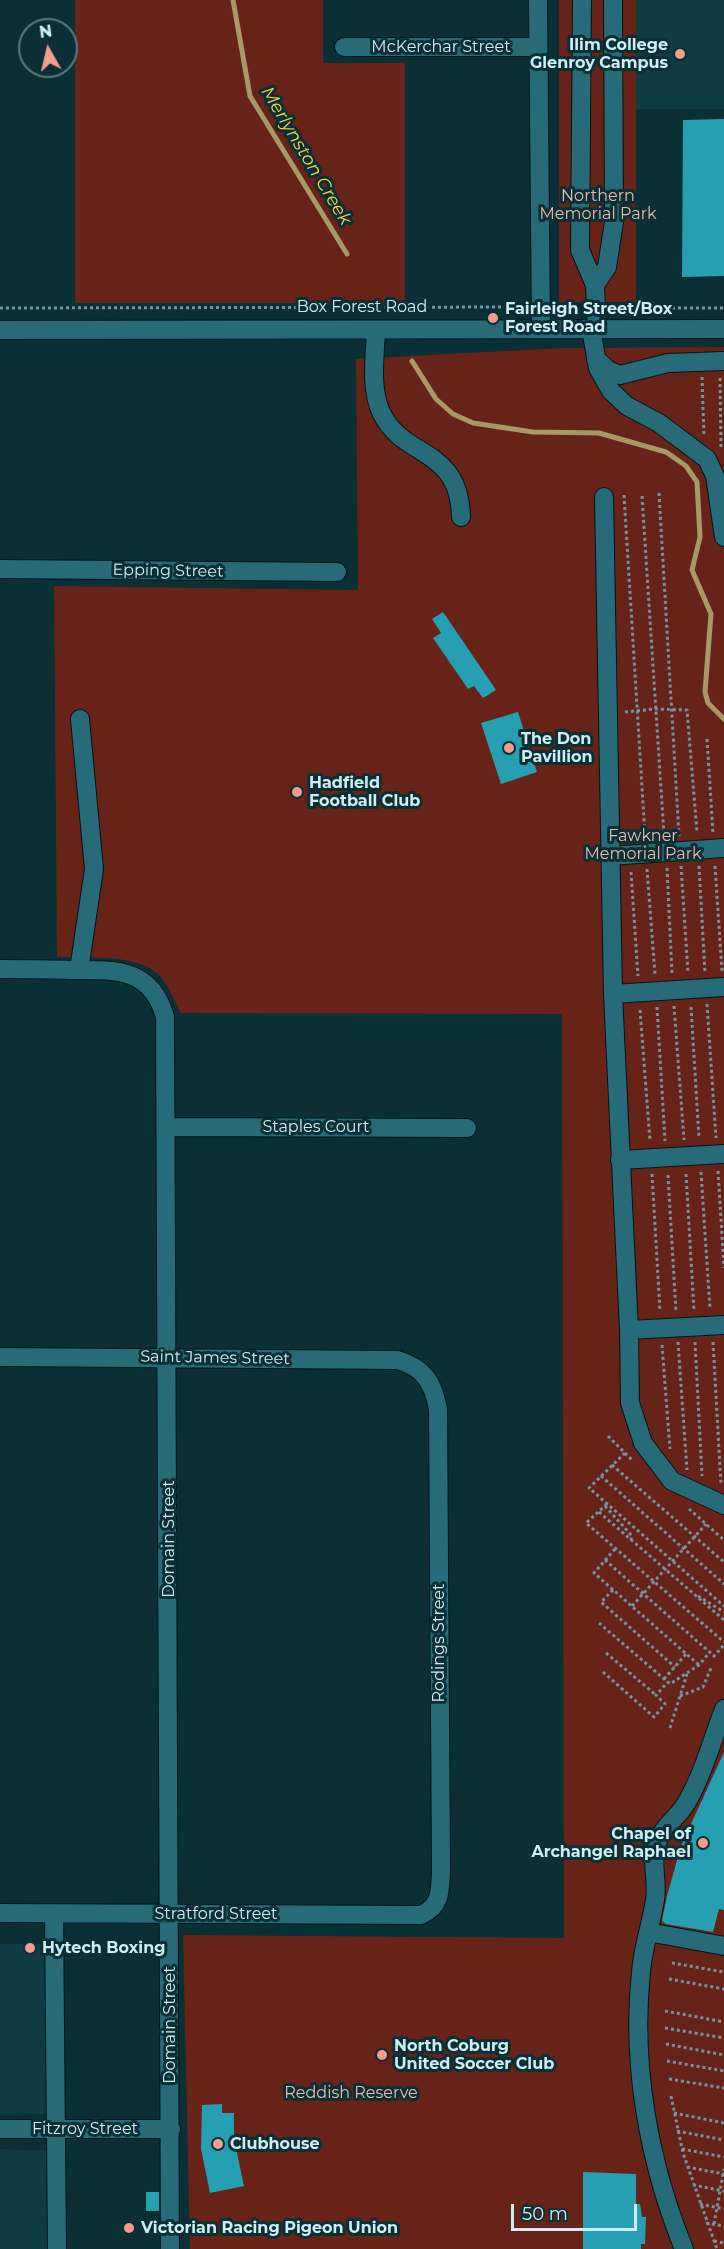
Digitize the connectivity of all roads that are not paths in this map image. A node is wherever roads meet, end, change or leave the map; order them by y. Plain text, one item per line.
1 (538, 0) edge
2 (582, 0) edge
3 (614, 0) edge
4 (614, 34) junction
5 (582, 35) junction
6 (344, 47) dead end
7 (538, 47) junction
8 (614, 170) junction
9 (581, 171) junction
10 (595, 285) junction
11 (541, 329) junction
12 (724, 329) edge
13 (0, 330) edge
14 (376, 330) junction
15 (594, 330) junction
16 (596, 359) junction
17 (716, 361) edge
18 (604, 497) dead end
19 (721, 503) edge
20 (461, 517) dead end
21 (724, 537) edge
22 (0, 569) edge
23 (337, 572) dead end
24 (80, 719) dead end
25 (712, 849) edge
26 (610, 856) junction
27 (0, 969) edge
28 (79, 970) junction
29 (718, 988) edge
30 (613, 994) junction
31 (166, 1126) junction
32 (466, 1128) dead end
33 (720, 1154) edge
34 (620, 1160) junction
35 (724, 1325) edge
36 (629, 1330) junction
37 (0, 1357) edge
38 (168, 1358) junction
39 (427, 1375) joint
40 (724, 1505) edge
41 (724, 1708) edge
42 (430, 1911) joint
43 (0, 1913) edge
44 (170, 1913) junction
45 (54, 1914) junction
46 (648, 1932) junction
47 (724, 1946) edge
48 (0, 2129) edge
49 (57, 2129) junction
50 (171, 2129) junction
51 (57, 2249) edge
52 (170, 2249) edge
53 (684, 2249) edge

1 - 7 street
2 - 5 street
3 - 4 street
4 - 5 street
4 - 8 street
5 - 9 street
6 - 7 street, McKerchar Street
7 - 11 street
8 - 9 street
8 - 10 street
9 - 10 street
10 - 15 street
11 - 14 street, Box Forest Road
11 - 15 street, Box Forest Road
12 - 15 street, Box Forest Road
13 - 14 street, Box Forest Road
14 - 20 street
15 - 16 street
16 - 17 street
16 - 19 street
18 - 26 street
19 - 21 street
22 - 23 street, Epping Street
24 - 28 street
25 - 26 street
26 - 30 street
27 - 28 street, Domain Street
28 - 31 street, Domain Street
29 - 30 street
30 - 34 street
31 - 32 street, Staples Court
31 - 38 street, Domain Street
33 - 34 street
34 - 36 street
35 - 36 street
36 - 40 street
37 - 38 street, Saint James Street
38 - 39 street, Saint James Street
38 - 44 street, Domain Street
39 - 42 street, Rodings Street
41 - 46 street
42 - 44 street, Stratford Street
43 - 45 street, Stratford Street
44 - 45 street, Stratford Street
44 - 50 street, Domain Street
45 - 49 street
46 - 47 street
46 - 53 street
48 - 49 street, Fitzroy Street
49 - 50 street, Fitzroy Street
49 - 51 street
50 - 52 street, Domain Street

